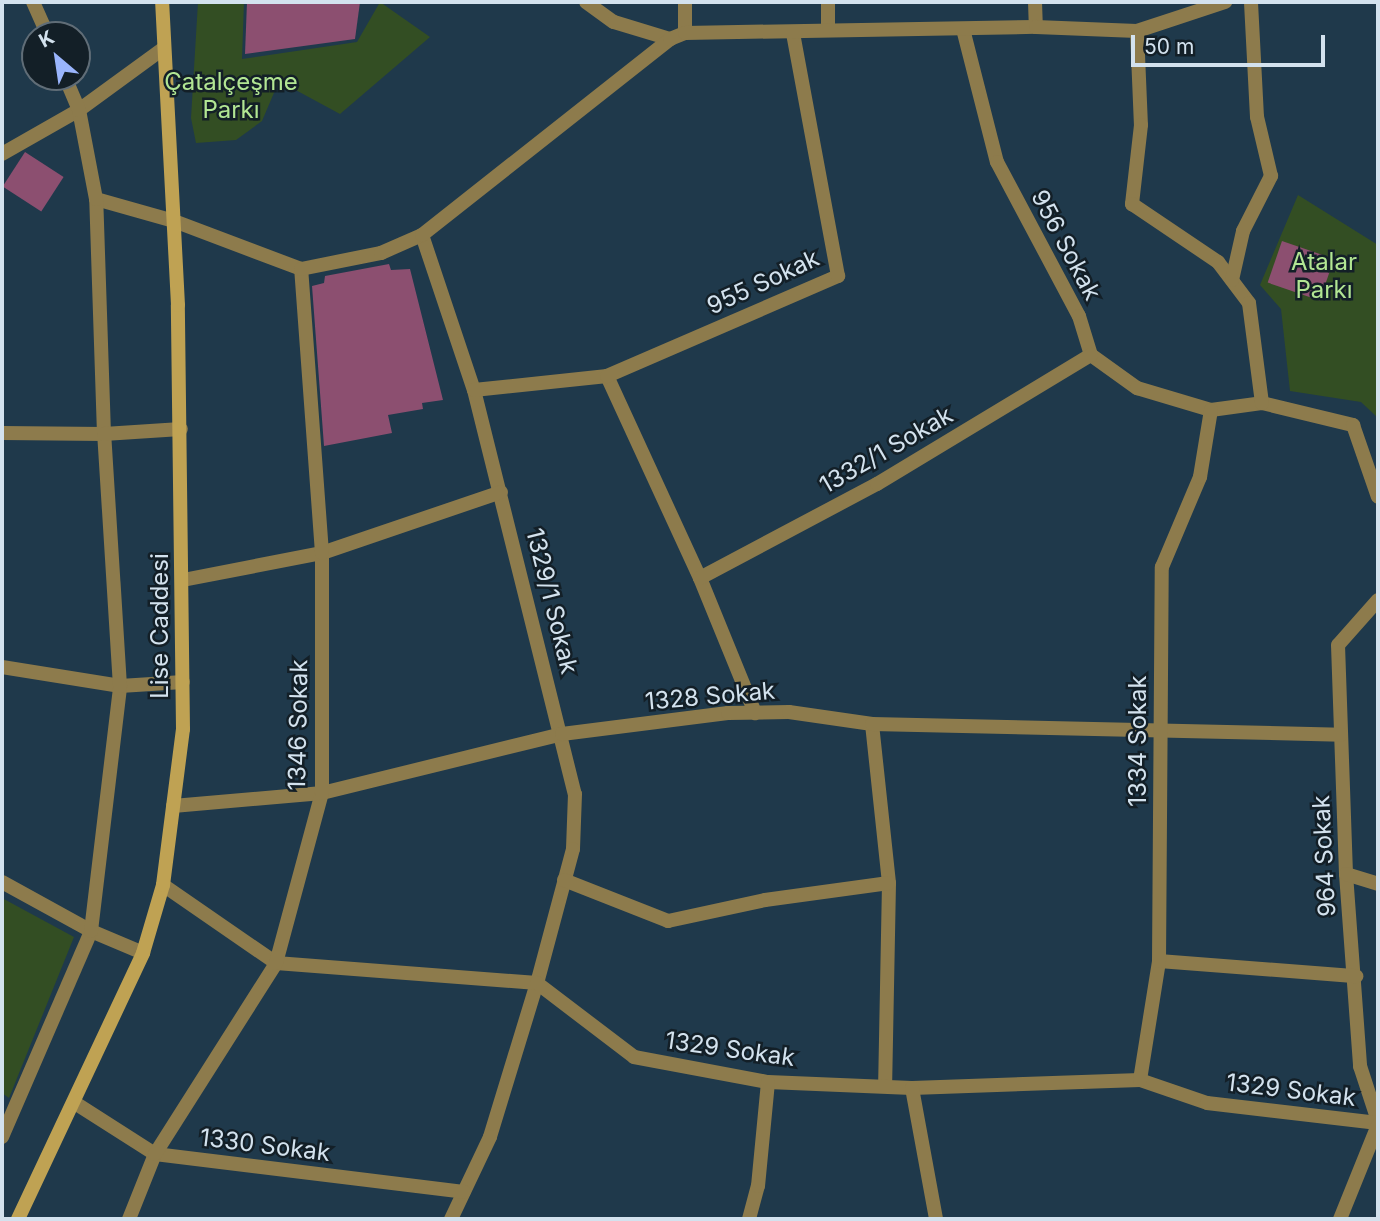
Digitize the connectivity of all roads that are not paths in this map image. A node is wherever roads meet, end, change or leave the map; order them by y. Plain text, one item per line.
1 (33, 2) edge
2 (162, 2) edge
3 (586, 2) edge
4 (685, 2) edge
5 (828, 2) edge
6 (1035, 2) edge
7 (1225, 2) edge
8 (1251, 2) edge
9 (42, 21) edge
10 (1036, 27) junction
11 (963, 29) junction
12 (828, 30) junction
13 (1138, 31) junction
14 (685, 33) junction
15 (793, 33) junction
16 (670, 39) junction
17 (164, 48) junction
18 (71, 91) edge
19 (79, 110) junction
20 (2, 154) edge
21 (96, 199) junction
22 (174, 220) junction
23 (422, 235) junction
24 (301, 269) junction
25 (1232, 280) junction
26 (1091, 355) junction
27 (607, 376) junction
28 (474, 390) junction
29 (1262, 403) junction
30 (1211, 410) junction
31 (181, 429) junction
32 (2, 433) edge
33 (104, 435) junction
34 (500, 492) junction
35 (1378, 497) edge
36 (322, 553) junction
37 (700, 578) junction
38 (183, 580) junction
39 (1378, 600) edge
40 (2, 667) edge
41 (183, 682) junction
42 (120, 686) junction
43 (755, 713) junction
44 (872, 724) junction
45 (1161, 730) junction
46 (562, 734) junction
47 (1341, 735) junction
48 (323, 793) junction
49 (173, 806) junction
50 (1346, 874) junction
51 (564, 880) junction
52 (2, 883) edge
53 (889, 883) junction
54 (163, 884) junction
55 (1378, 884) edge
56 (91, 931) junction
57 (143, 953) junction
58 (1159, 961) junction
59 (276, 963) junction
60 (1356, 976) junction
61 (537, 984) junction
62 (1140, 1080) junction
63 (768, 1082) junction
64 (885, 1085) junction
65 (912, 1088) junction
66 (75, 1103) junction
67 (1378, 1123) edge
68 (2, 1137) edge
69 (155, 1154) junction
70 (464, 1192) junction
71 (18, 1219) edge
72 (128, 1219) edge
73 (451, 1219) edge
74 (749, 1219) edge
75 (936, 1219) edge
76 (1340, 1219) edge

1 - 9 street
2 - 17 main road, Lise Caddesi
3 - 16 street
4 - 14 street
5 - 12 street
6 - 10 street
7 - 13 street
8 - 25 street
10 - 11 street
10 - 13 street
11 - 12 street
11 - 26 street, 956 Sokak
12 - 15 street
13 - 25 street
14 - 15 street
14 - 16 street
15 - 27 street, 955 Sokak
16 - 23 street
17 - 19 street
17 - 22 main road, Lise Caddesi
18 - 19 street
19 - 20 street
19 - 21 street
21 - 22 street
21 - 33 street
22 - 24 street
22 - 31 main road, Lise Caddesi
23 - 24 street
23 - 28 street, 1329/1 Sokak
24 - 36 street, 1346 Sokak
25 - 29 street
26 - 30 street
26 - 37 street, 1332/1 Sokak
27 - 28 street, 955 Sokak
27 - 37 street
28 - 34 street, 1329/1 Sokak
29 - 30 street
29 - 35 street
30 - 45 street, 1334 Sokak
31 - 33 street
31 - 38 main road, Lise Caddesi
32 - 33 street
33 - 42 street
34 - 36 street
34 - 46 street, 1329/1 Sokak
36 - 38 street
36 - 48 street, 1346 Sokak
37 - 43 street
38 - 41 main road, Lise Caddesi
39 - 47 street, 964 Sokak
40 - 42 street
41 - 42 street
41 - 49 main road, Lise Caddesi
42 - 56 street
43 - 44 street, 1328 Sokak
43 - 46 street, 1328 Sokak
44 - 45 street, 1328 Sokak
44 - 53 street
45 - 47 street, 1328 Sokak
45 - 58 street, 1334 Sokak
46 - 48 street, 1328 Sokak
46 - 51 street, 1329/1 Sokak
47 - 50 street, 964 Sokak
48 - 49 street, 1328 Sokak
48 - 59 street, 1346 Sokak
49 - 54 main road, Lise Caddesi
50 - 55 street
50 - 60 street, 964 Sokak
51 - 53 street
51 - 61 street, 1329/1 Sokak
52 - 56 street
53 - 64 street
54 - 57 main road, Lise Caddesi
54 - 59 street
56 - 57 street
56 - 68 street
57 - 66 main road, Lise Caddesi
58 - 60 street
58 - 62 street, 1334 Sokak
59 - 61 street
59 - 69 street, 1346 Sokak
60 - 67 street, 964 Sokak
61 - 63 street, 1329 Sokak
61 - 70 street, 1329/1 Sokak
62 - 65 street, 1329 Sokak
62 - 67 street, 1329 Sokak
63 - 64 street, 1329 Sokak
63 - 74 street
64 - 65 street, 1329 Sokak
65 - 75 street
66 - 69 street, 1330 Sokak
66 - 71 main road, Lise Caddesi
67 - 76 street
69 - 70 street, 1330 Sokak
69 - 72 street, 1346 Sokak
70 - 73 street, 1329/1 Sokak

